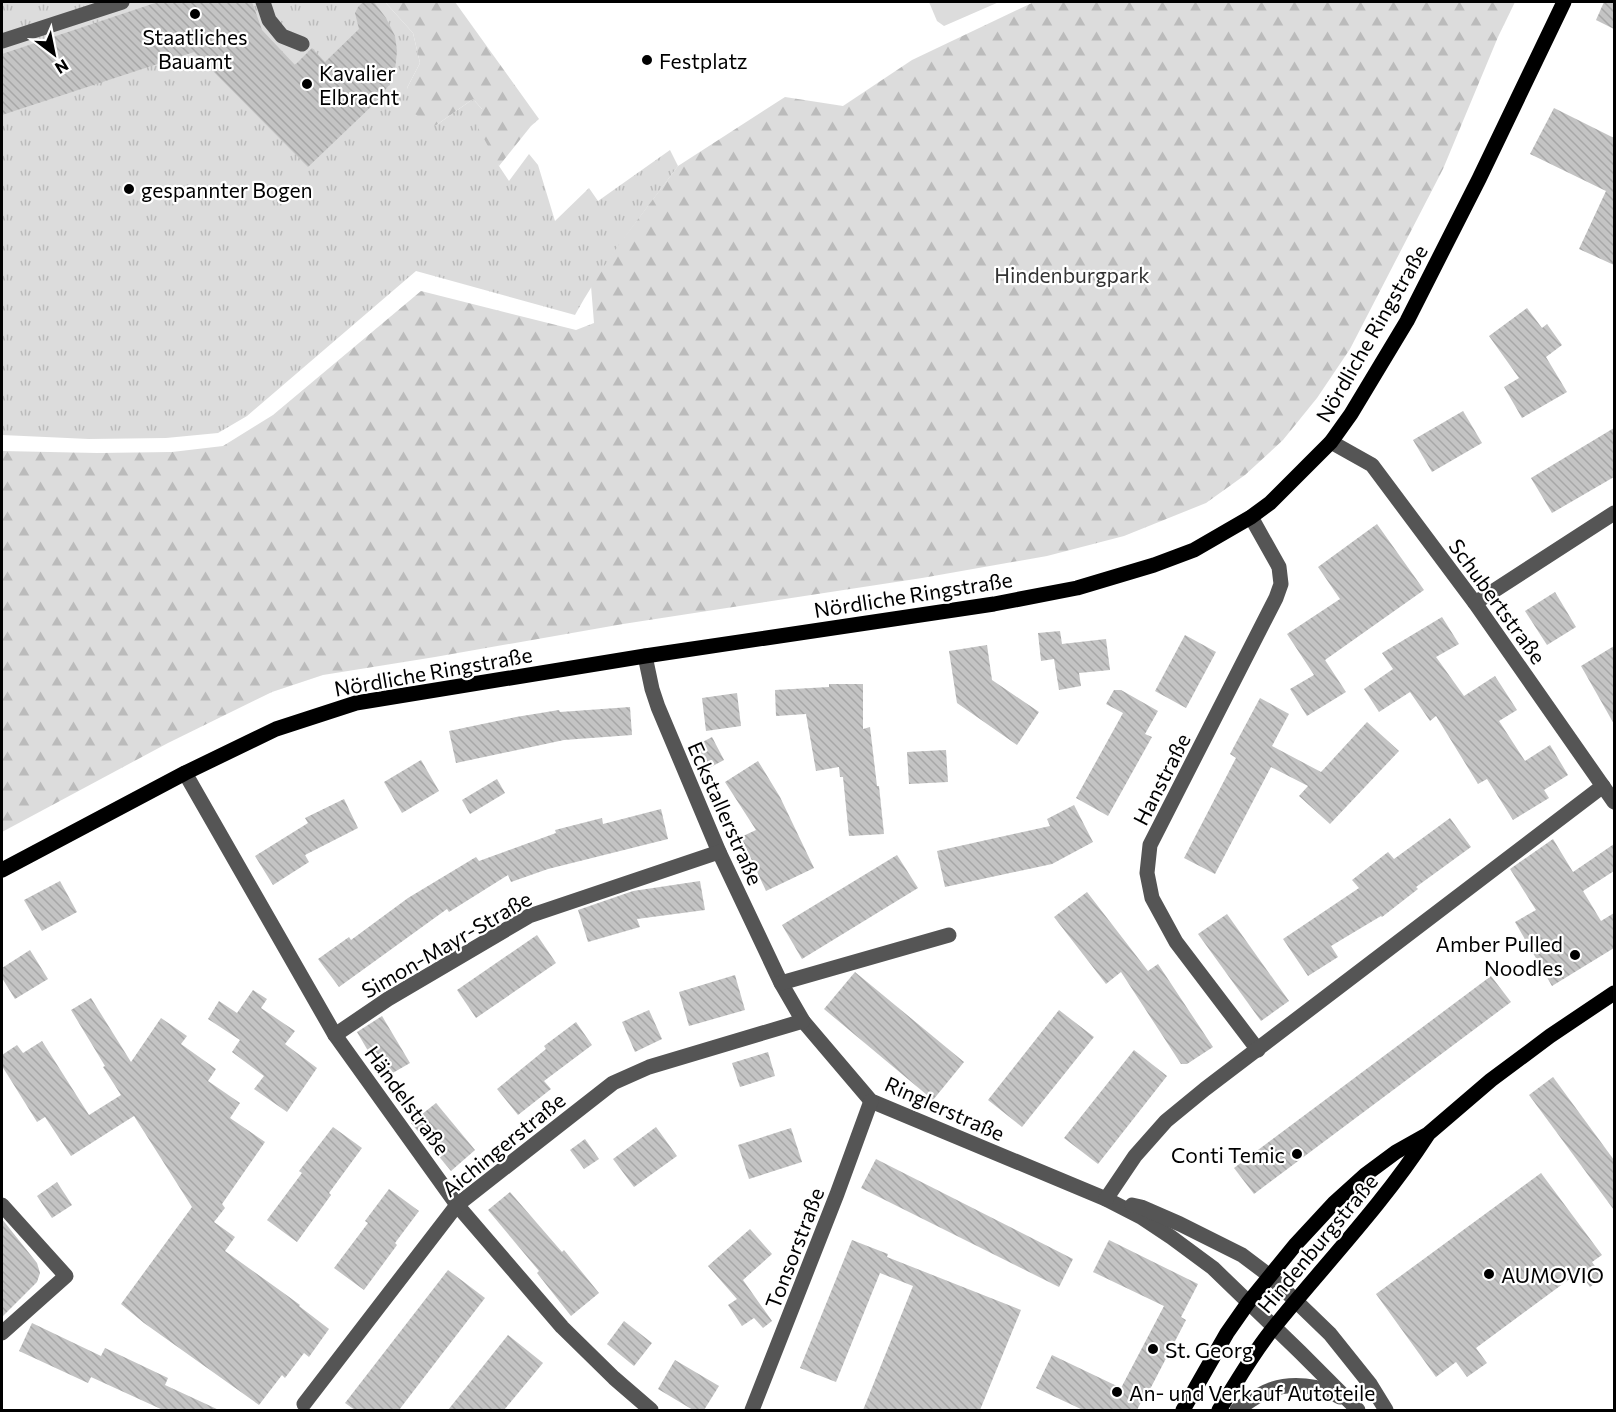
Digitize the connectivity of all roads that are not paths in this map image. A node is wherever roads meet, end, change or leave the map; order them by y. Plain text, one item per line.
1 (122, 2) edge
2 (263, 2) edge
3 (1564, 2) edge
4 (2, 41) edge
5 (302, 44) dead end
6 (1330, 442) junction
7 (1614, 513) edge
8 (1251, 517) junction
9 (1475, 603) junction
10 (645, 656) junction
11 (185, 773) junction
12 (1603, 786) junction
13 (1614, 802) edge
14 (719, 852) junction
15 (2, 870) edge
16 (949, 935) dead end
17 (781, 983) junction
18 (1614, 993) edge
19 (803, 1021) junction
20 (335, 1035) junction
21 (1258, 1050) junction
22 (871, 1101) junction
23 (1428, 1134) junction
24 (1106, 1198) junction
25 (2, 1205) edge
26 (457, 1205) junction
27 (1270, 1276) junction
28 (1296, 1300) junction
29 (1248, 1303) junction
30 (1274, 1327) junction
31 (2, 1333) edge
32 (304, 1404) dead end
33 (1355, 1407) edge
34 (651, 1410) edge
35 (752, 1410) edge
36 (1183, 1410) edge
37 (1219, 1410) edge
38 (1237, 1410) edge
39 (1386, 1410) edge

1 - 4 street
2 - 5 street
3 - 6 main road, Nördliche Ringstraße
6 - 8 main road, Nördliche Ringstraße
6 - 9 street, Schubertstraße
7 - 9 street
8 - 10 main road, Nördliche Ringstraße
8 - 21 street, Hanstraße
9 - 12 street, Schubertstraße
10 - 11 main road, Nördliche Ringstraße
10 - 14 street, Eckstallerstraße
11 - 15 main road, Nördliche Ringstraße
11 - 20 street, Händelstraße
12 - 13 street, Schubertstraße
12 - 21 street
14 - 17 street, Eckstallerstraße
14 - 20 street, Simon-Mayr-Straße
16 - 17 street
17 - 19 street, Ringlerstraße
18 - 23 main road, Hindenburgstraße
19 - 22 street, Ringlerstraße
19 - 26 street, Aichingerstraße
20 - 26 street, Händelstraße
21 - 24 street
22 - 24 street, Ringlerstraße
22 - 35 street, Tonsorstraße
23 - 27 main road, Hindenburgstraße
23 - 28 main road, Hindenburgstraße
24 - 27 street, Ringlerstraße
24 - 29 street, Ringlerstraße
25 - 31 street
26 - 32 street, Aichingerstraße
26 - 34 street, Händelstraße
27 - 28 street, Ringlerstraße
27 - 29 main road, Hindenburgstraße
28 - 30 main road, Hindenburgstraße
28 - 39 street, Ringlerstraße
29 - 30 street
29 - 36 main road, Hindenburgstraße
30 - 33 street
30 - 37 main road, Hindenburgstraße
33 - 38 street

